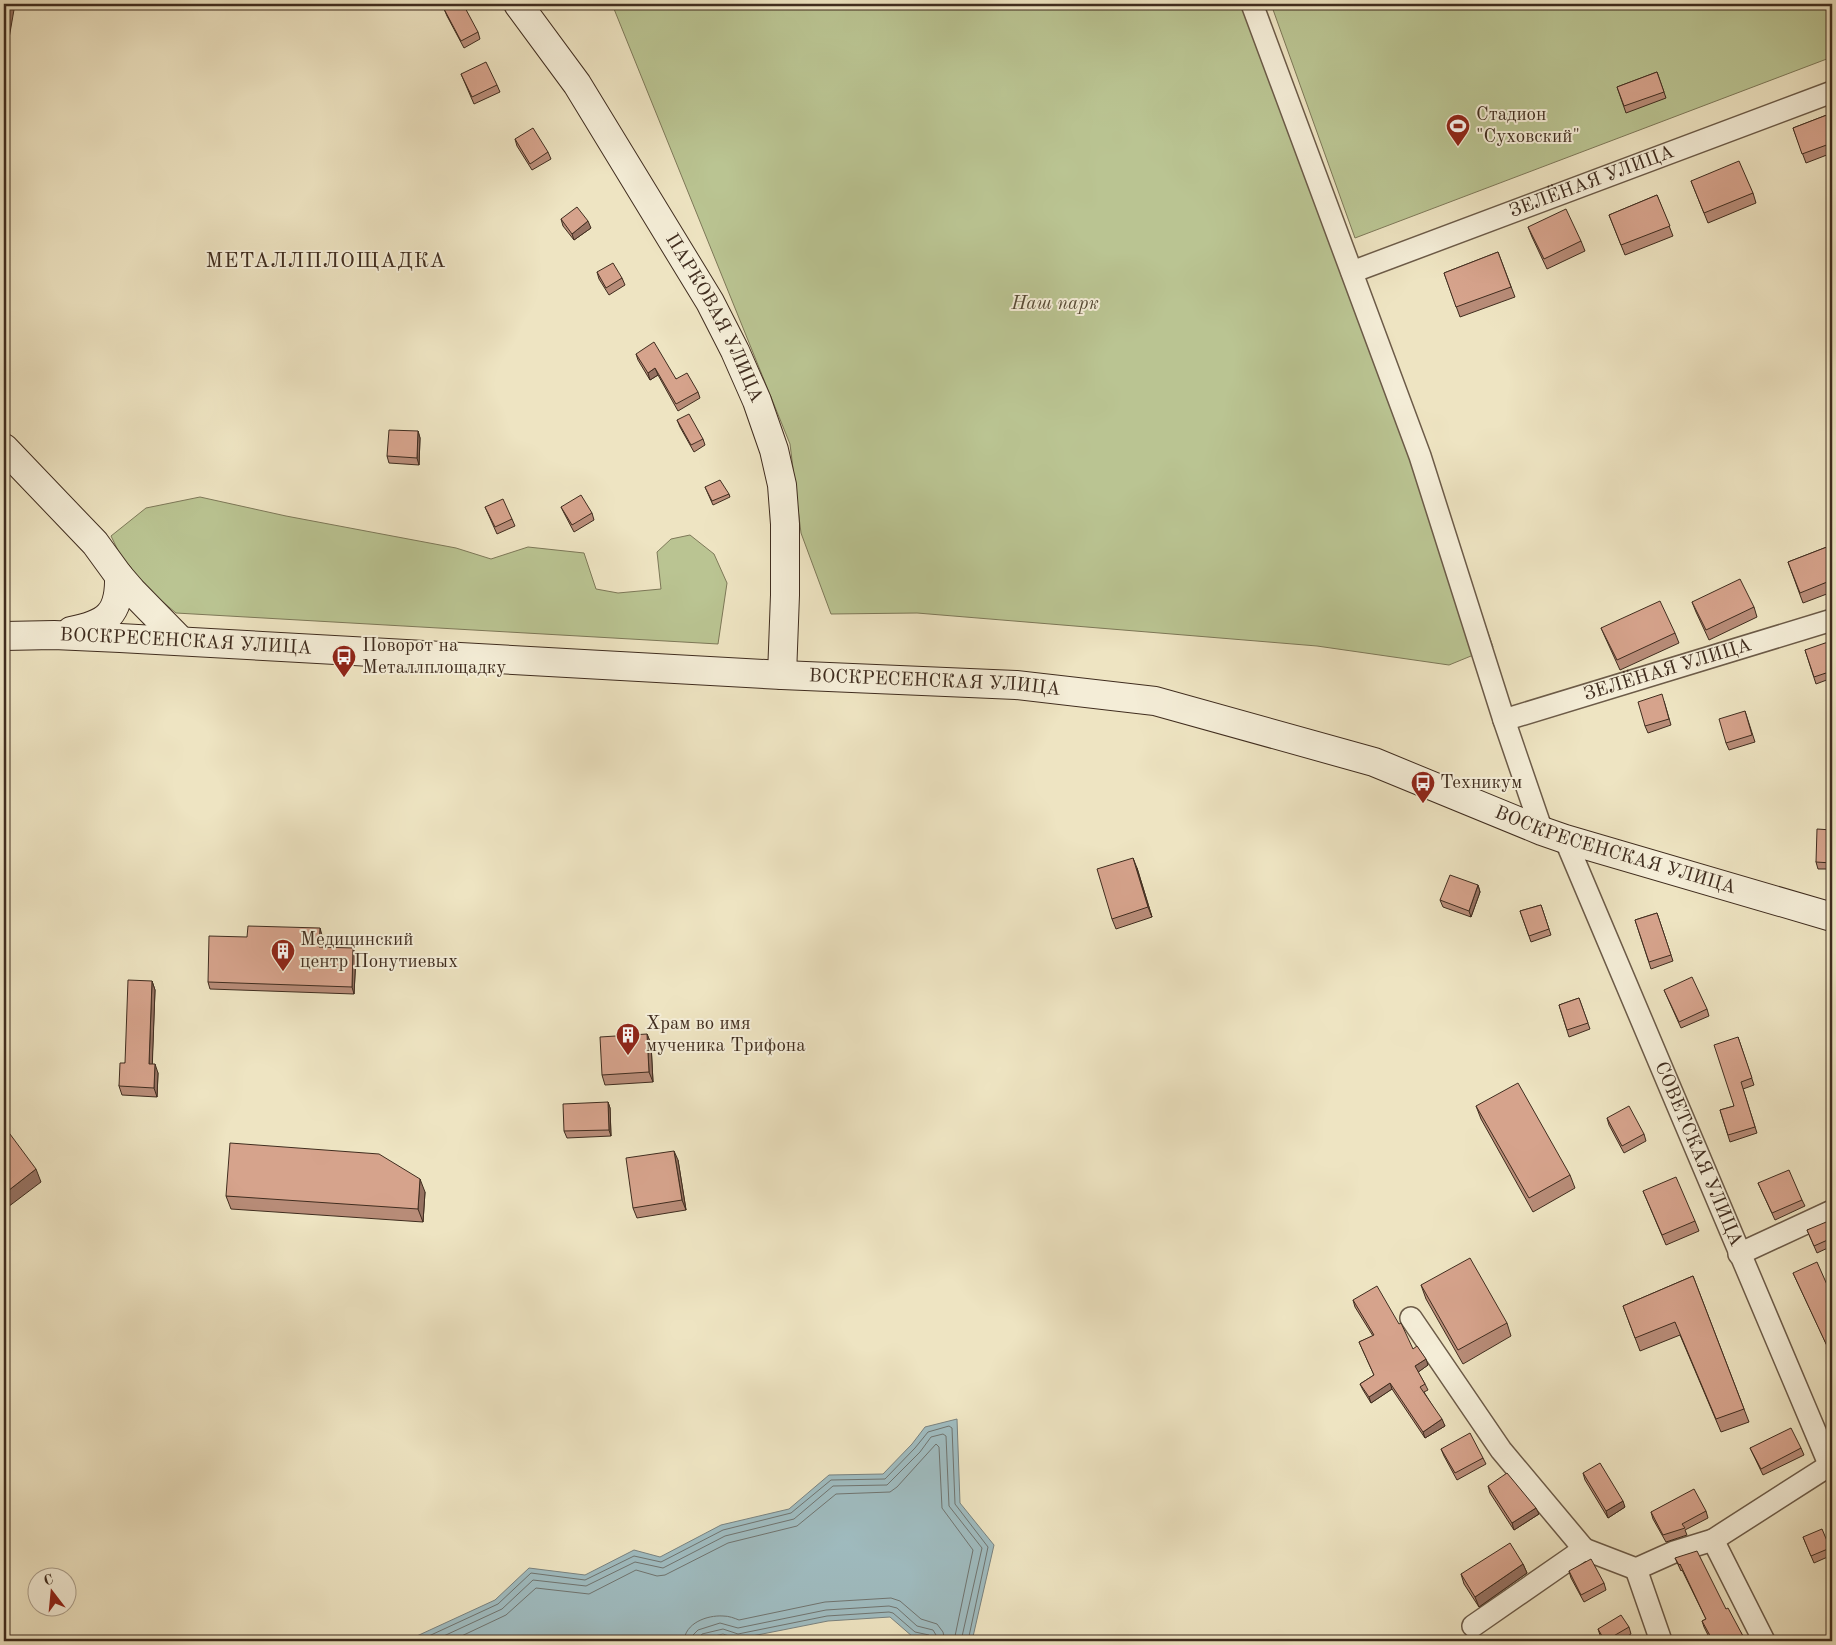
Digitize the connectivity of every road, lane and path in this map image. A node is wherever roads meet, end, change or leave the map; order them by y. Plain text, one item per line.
1 (518, 4) edge
2 (1252, 4) edge
3 (1832, 92) edge
4 (1352, 272) junction
5 (4, 448) edge
6 (119, 576) junction
7 (1832, 620) edge
8 (54, 635) junction
9 (4, 636) edge
10 (120, 638) junction
11 (181, 641) junction
12 (782, 675) junction
13 (1504, 720) junction
14 (1554, 835) junction
15 (1832, 917) edge
16 (1832, 1211) edge
17 (1739, 1254) junction
18 (1411, 1318) dead end
19 (1831, 1468) edge
20 (1713, 1540) junction
21 (1584, 1549) junction
22 (1636, 1569) junction
23 (1473, 1626) dead end
24 (1661, 1641) edge
25 (1764, 1641) edge

1 - 12 street, ПАРКОВАЯ УЛИЦА
2 - 4 street, СОВЕТСКАЯ УЛИЦА
3 - 4 street, ЗЕЛЁНАЯ УЛИЦА
4 - 13 street, СОВЕТСКАЯ УЛИЦА
5 - 6 street
6 - 8 street
6 - 10 street
6 - 11 street
7 - 13 street, ЗЕЛЁНАЯ УЛИЦА
8 - 9 street, ВОСКРЕСЕНСКАЯ УЛИЦА
8 - 10 street, ВОСКРЕСЕНСКАЯ УЛИЦА
10 - 11 street, ВОСКРЕСЕНСКАЯ УЛИЦА
11 - 12 street, ВОСКРЕСЕНСКАЯ УЛИЦА
12 - 14 street, ВОСКРЕСЕНСКАЯ УЛИЦА
13 - 14 street, СОВЕТСКАЯ УЛИЦА
14 - 15 street, ВОСКРЕСЕНСКАЯ УЛИЦА
14 - 17 street, СОВЕТСКАЯ УЛИЦА
16 - 17 street
17 - 19 street, СОВЕТСКАЯ УЛИЦА
18 - 21 street
19 - 20 street
20 - 22 street
20 - 25 street
21 - 22 street
21 - 23 street
22 - 24 street

